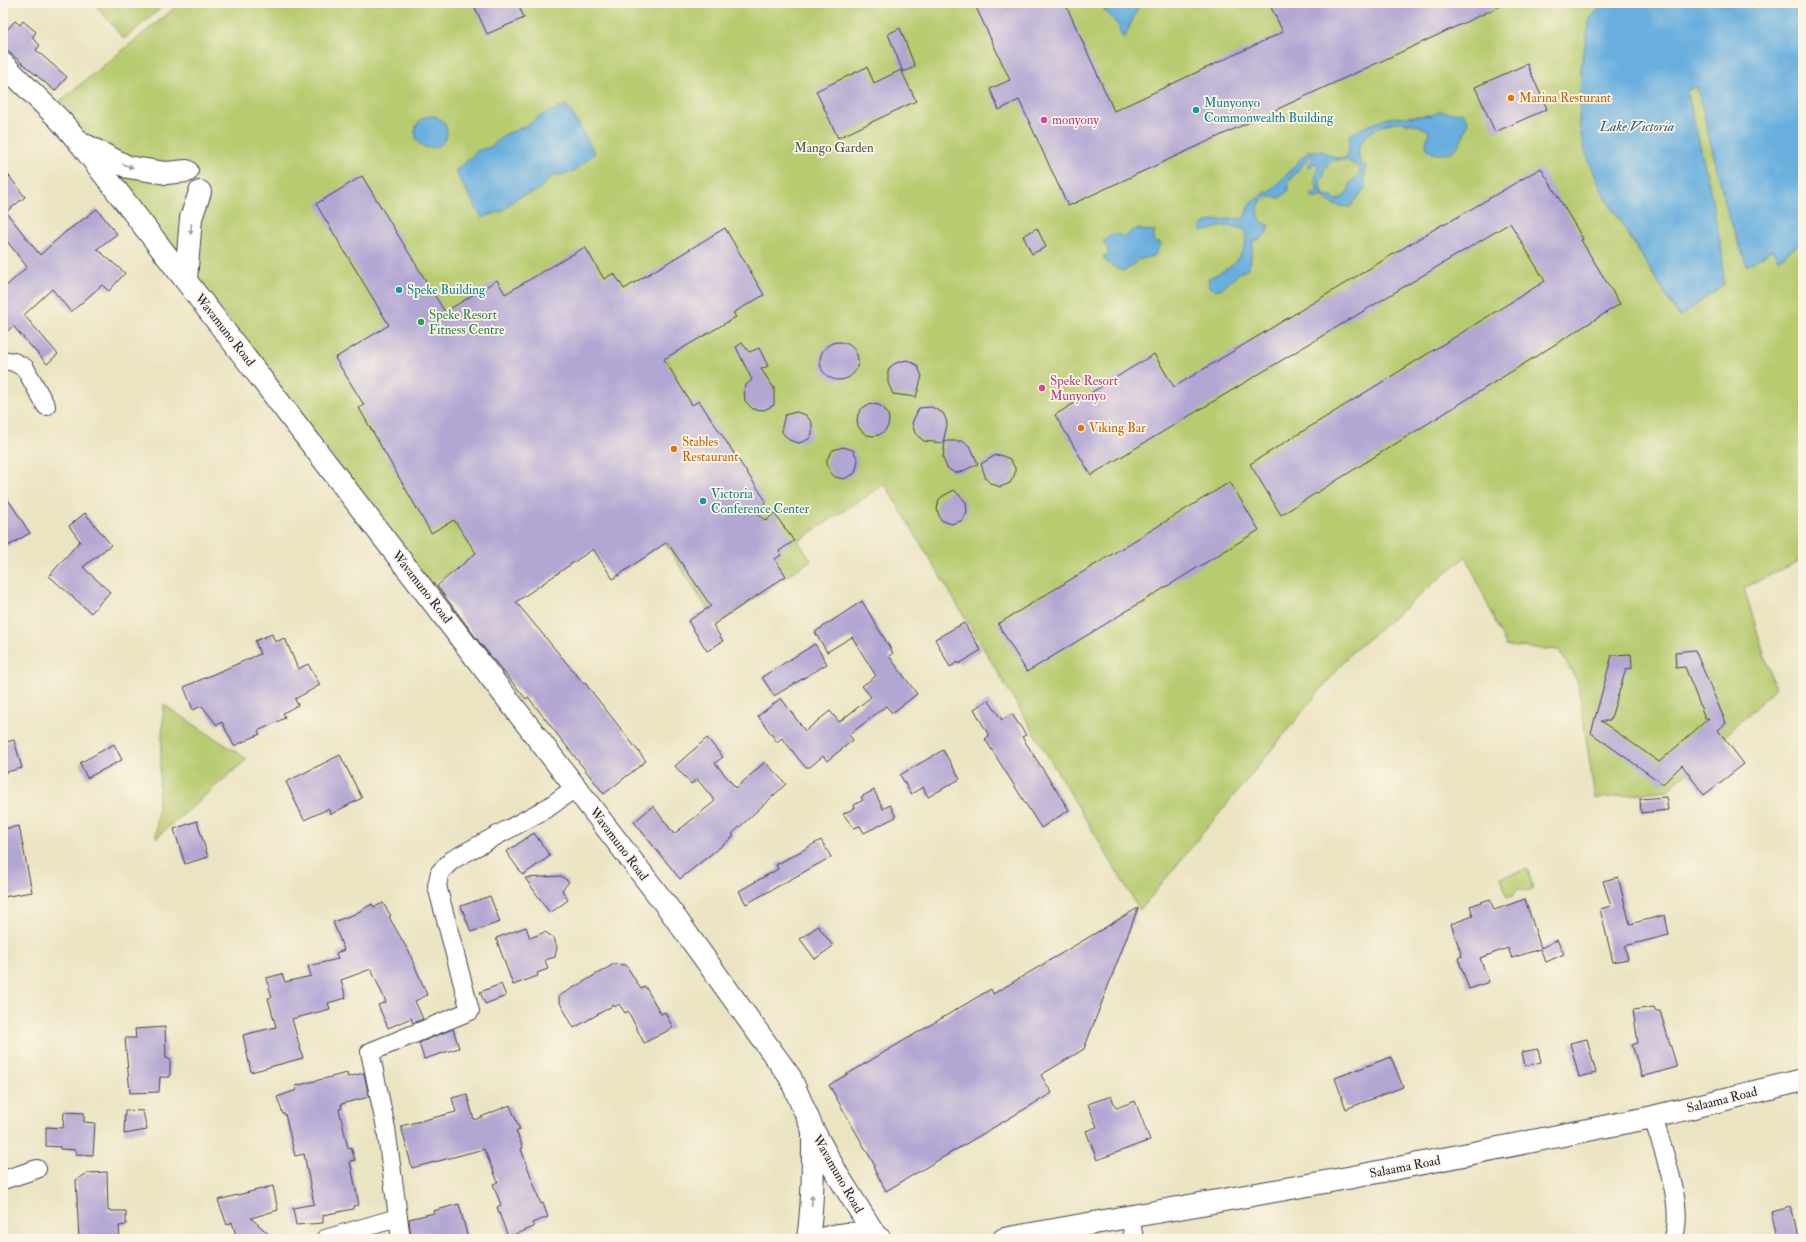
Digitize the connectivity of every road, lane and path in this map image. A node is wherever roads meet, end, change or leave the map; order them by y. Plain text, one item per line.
1 (3, 64) edge
2 (80, 143) junction
3 (187, 171) dead end
4 (200, 192) dead end
5 (186, 279) junction
6 (3, 360) edge
7 (46, 406) dead end
8 (576, 787) junction
9 (1803, 1080) edge
10 (1653, 1117) junction
11 (813, 1130) junction
12 (36, 1169) dead end
13 (3, 1180) edge
14 (1130, 1216) junction
15 (397, 1218) junction
16 (878, 1238) edge
17 (325, 1239) edge
18 (401, 1239) edge
19 (808, 1239) edge
20 (822, 1239) edge
21 (1004, 1239) edge
22 (1134, 1239) edge
23 (1673, 1239) edge

1 - 2 main road, Wavamuno Road
2 -> 3 main road
2 - 5 main road, Wavamuno Road
4 -> 5 main road
5 - 8 main road, Wavamuno Road
6 - 7 street
8 - 11 main road, Wavamuno Road
8 - 15 street
9 - 10 main road, Salaama Road
10 - 14 main road, Salaama Road
10 - 23 street
11 - 16 main road, Wavamuno Road
19 -> 11 main road, Wavamuno Road
12 - 13 street
14 - 21 main road, Salaama Road
14 - 22 street
15 - 17 street
15 - 18 street
16 - 20 main road

